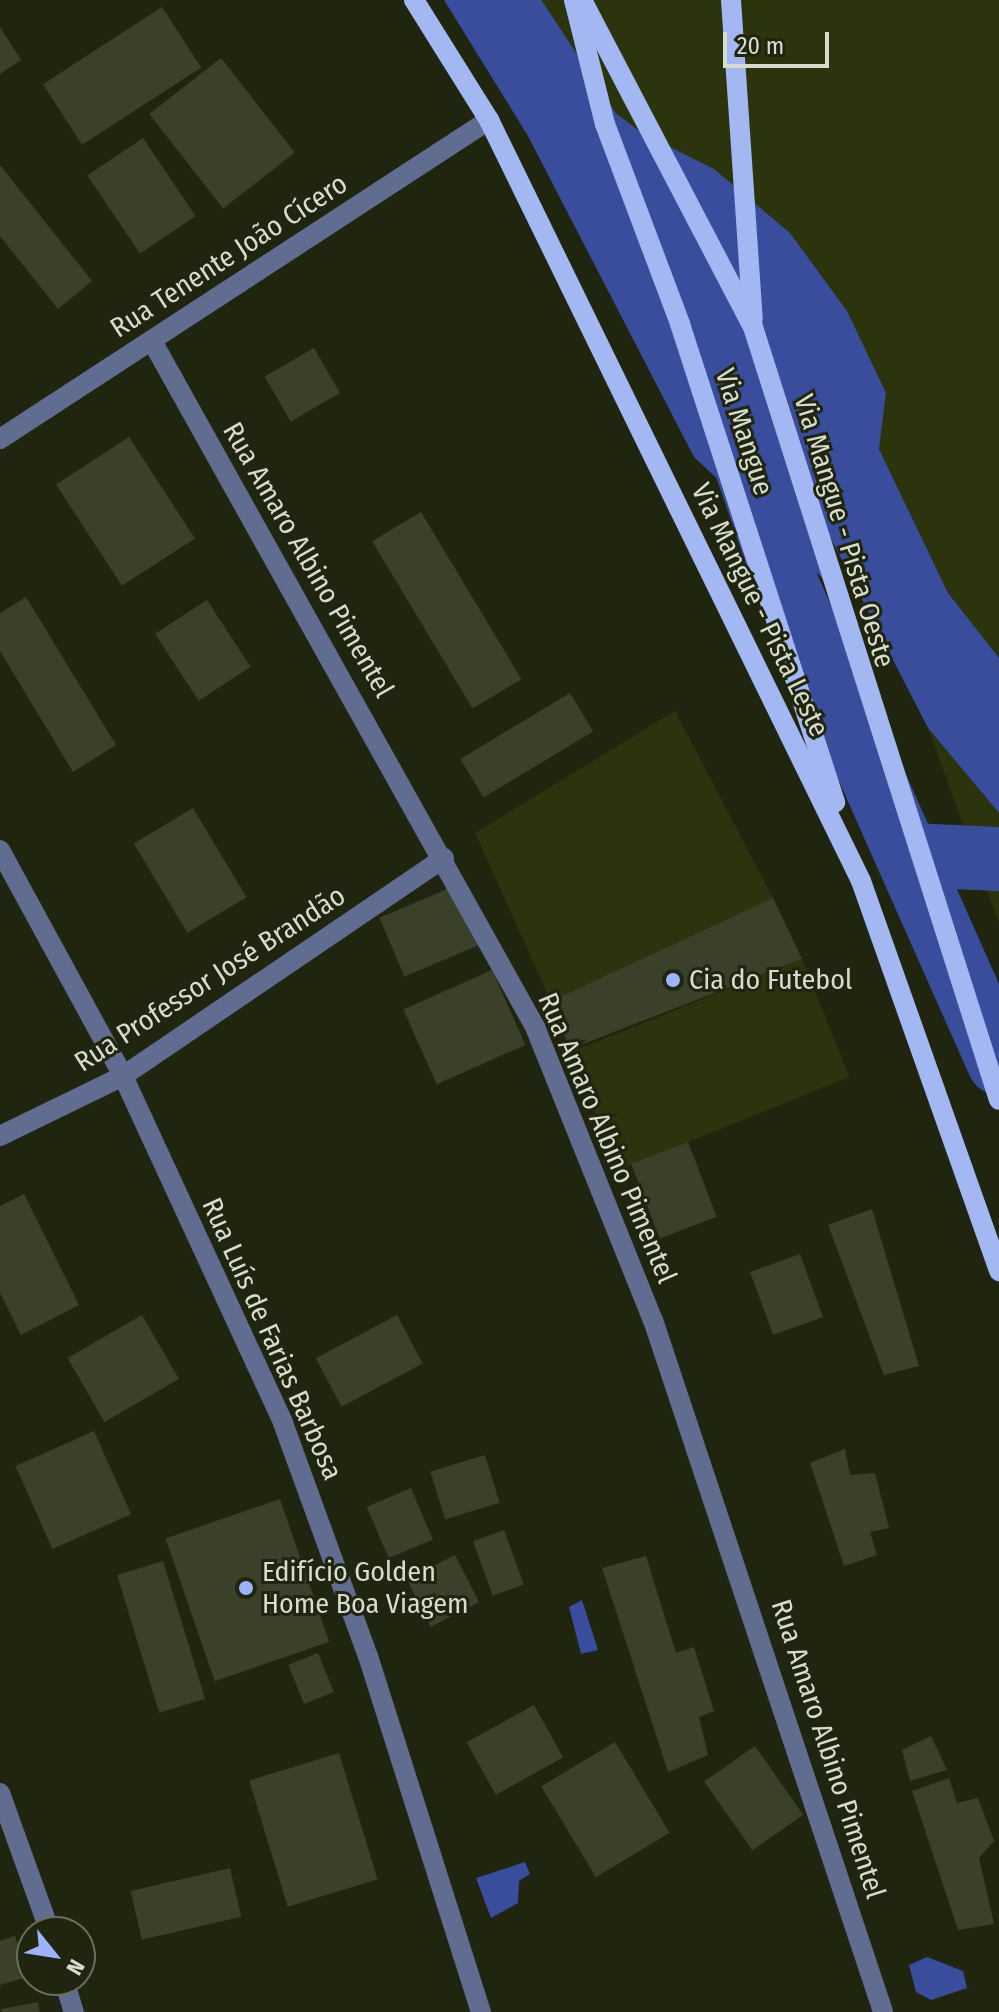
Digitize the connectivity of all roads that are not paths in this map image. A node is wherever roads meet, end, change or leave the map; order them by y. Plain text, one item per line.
1 (414, 0) edge
2 (574, 0) edge
3 (582, 0) edge
4 (731, 0) edge
5 (489, 120) junction
6 (753, 327) junction
7 (152, 341) junction
8 (0, 439) edge
9 (0, 850) edge
10 (444, 858) junction
11 (861, 881) junction
12 (123, 1076) junction
13 (999, 1100) edge
14 (0, 1136) edge
15 (999, 1271) edge
16 (0, 1793) edge
17 (44, 1916) edge
18 (481, 2012) edge
19 (883, 2012) edge

1 - 5 main road, Via Mangue - Pista Leste
2 - 11 main road, Via Mangue
3 - 6 main road, Via Mangue - Pista Oeste
4 - 6 main road, Via Mangue
5 - 7 street, Rua Tenente João Cícero
5 - 11 main road, Via Mangue - Pista Leste
6 - 13 main road, Via Mangue - Pista Oeste
7 - 8 street, Rua Tenente João Cícero
7 - 10 street, Rua Amaro Albino Pimentel
9 - 12 street, Rua Luís de Farias Barbosa
10 - 12 street, Rua Professor José Brandão
10 - 19 street, Rua Amaro Albino Pimentel
11 - 15 main road, Via Mangue - Pista Leste
12 - 14 street, Rua Professor José Brandão
12 - 18 street, Rua Luís de Farias Barbosa
16 - 17 street

